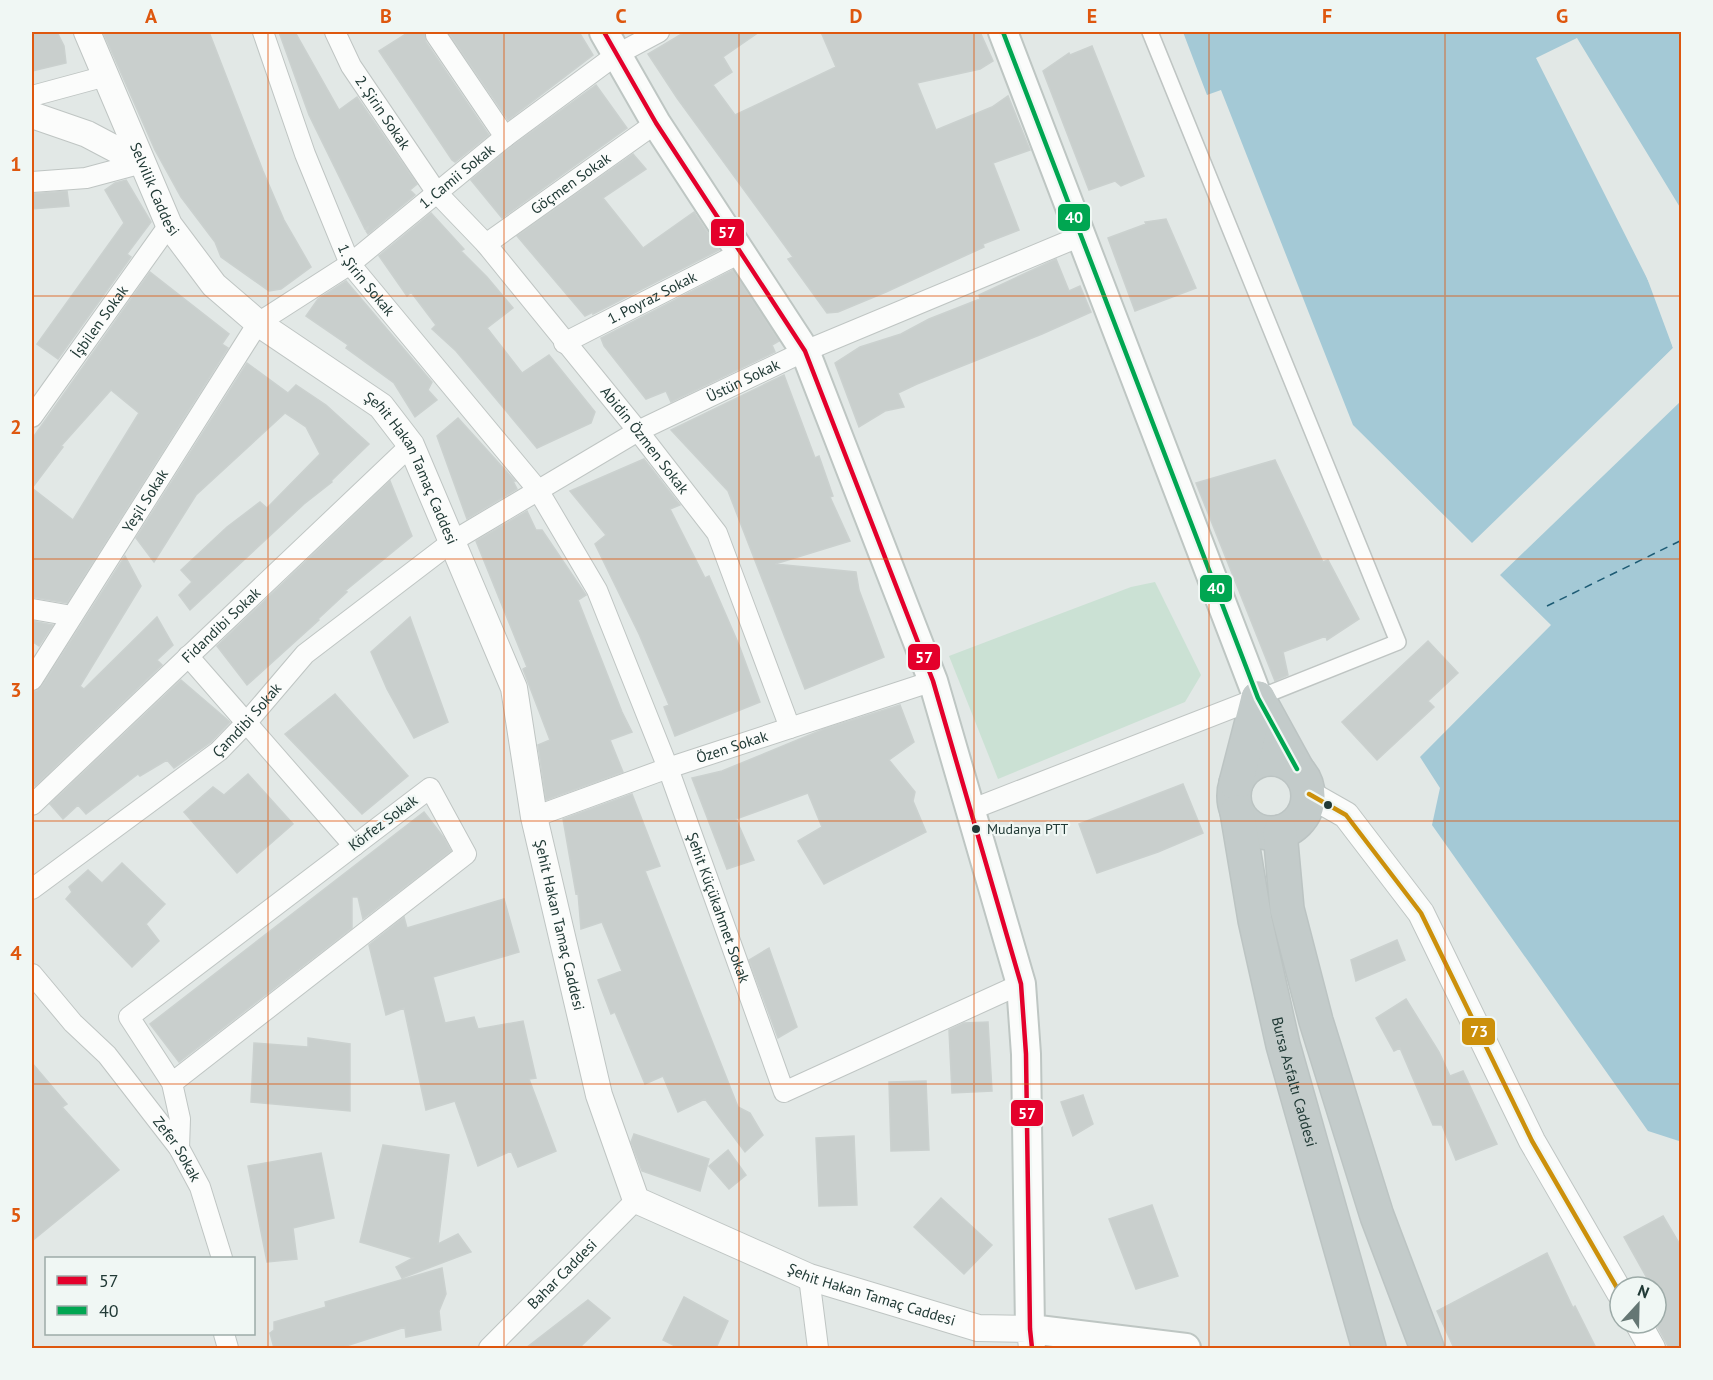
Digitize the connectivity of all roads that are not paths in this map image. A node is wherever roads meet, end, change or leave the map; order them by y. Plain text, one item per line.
1 (87, 32) edge
2 (263, 32) edge
3 (335, 32) edge
4 (659, 32) edge
5 (1003, 32) edge
6 (1150, 32) edge
7 (436, 35) dead end
8 (610, 43) edge
9 (106, 76) junction
10 (32, 96) edge
11 (32, 115) edge
12 (656, 123) junction
13 (505, 137) junction
14 (142, 163) junction
15 (32, 182) edge
16 (437, 193) junction
17 (169, 225) junction
18 (1082, 236) junction
19 (486, 244) junction
20 (740, 253) junction
21 (350, 264) junction
22 (258, 323) junction
23 (564, 342) junction
24 (804, 351) junction
25 (35, 404) edge
26 (638, 431) junction
27 (411, 445) junction
28 (538, 490) junction
29 (453, 541) junction
30 (32, 609) edge
31 (72, 616) junction
32 (188, 656) junction
33 (32, 680) edge
34 (933, 681) junction
35 (1258, 698) junction
36 (247, 722) junction
37 (789, 728) junction
38 (668, 768) junction
39 (1303, 781) junction
40 (1236, 798) junction
41 (32, 804) edge
42 (970, 810) junction
43 (534, 817) junction
44 (1280, 832) junction
45 (354, 846) junction
46 (32, 889) edge
47 (32, 974) edge
48 (1021, 984) junction
49 (172, 1083) junction
50 (179, 1148) junction
51 (636, 1200) junction
52 (222, 1257) edge
53 (1610, 1275) edge
54 (809, 1277) junction
55 (1030, 1339) edge
56 (489, 1348) edge
57 (818, 1348) edge
58 (1186, 1348) edge
59 (1369, 1348) edge
60 (1427, 1348) edge

1 - 9 street, Selvilik Caddesi
2 - 21 street, 1. Şirin Sokak
3 - 16 street, 2. Şirin Sokak
4 - 8 street, 1. Camii Sokak
5 - 18 main road
6 - 35 street
7 - 13 street
8 - 12 main road
8 - 13 street, 1. Camii Sokak
9 - 10 street
9 - 14 street, Selvilik Caddesi
11 - 14 street
12 - 19 street, Göçmen Sokak
12 - 20 main road
13 - 16 street, 1. Camii Sokak
14 - 15 street
14 - 17 street, Selvilik Caddesi
16 - 19 street, Abidin Özmen Sokak
16 - 21 street, 1. Camii Sokak
17 - 22 street, Selvilik Caddesi
17 - 25 street, İşbilen Sokak
18 - 24 street, Üstün Sokak
18 - 35 main road
19 - 23 street, Abidin Özmen Sokak
20 - 23 street, 1. Poyraz Sokak
20 - 24 main road
21 - 22 street, 1. Camii Sokak
21 - 28 street, 1. Şirin Sokak
22 - 27 street, Şehit Hakan Tamaç Caddesi
22 - 31 street, Yeşil Sokak
23 - 26 street, Abidin Özmen Sokak
24 - 26 street, Üstün Sokak
24 - 34 main road
26 - 28 street, Üstün Sokak
26 - 37 street, Abidin Özmen Sokak
27 - 29 street, Şehit Hakan Tamaç Caddesi
27 - 32 street, Fidandibi Sokak
28 - 29 street, Üstün Sokak
28 - 38 street, Şehit Küçükahmet Sokak
29 - 36 street, Çamdibi Sokak
29 - 43 street, Şehit Hakan Tamaç Caddesi
30 - 31 street
31 - 33 street, Yeşil Sokak
32 - 36 street
32 - 41 street, Fidandibi Sokak
34 - 37 street, Özen Sokak
34 - 42 main road
35 - 39 highway
35 - 40 highway
35 - 42 street
36 - 45 street
36 - 46 street, Çamdibi Sokak
37 - 38 street, Özen Sokak
38 - 43 street, Özen Sokak
38 - 48 street, Şehit Küçükahmet Sokak
39 - 40 highway
39 - 44 highway
39 - 53 street
40 - 44 highway
40 - 59 highway, Bursa Asfaltı Caddesi
42 - 48 main road
43 - 51 street, Şehit Hakan Tamaç Caddesi
44 - 60 highway
45 - 49 street, Körfez Sokak
45 - 49 street, Körfez Sokak
47 - 50 street, Zefer Sokak
48 - 55 main road
49 - 50 street, Körfez Sokak
50 - 52 street, Zefer Sokak
51 - 54 street, Şehit Hakan Tamaç Caddesi
51 - 56 street, Bahar Caddesi
54 - 55 street, Şehit Hakan Tamaç Caddesi
54 - 57 street
55 - 58 main road

